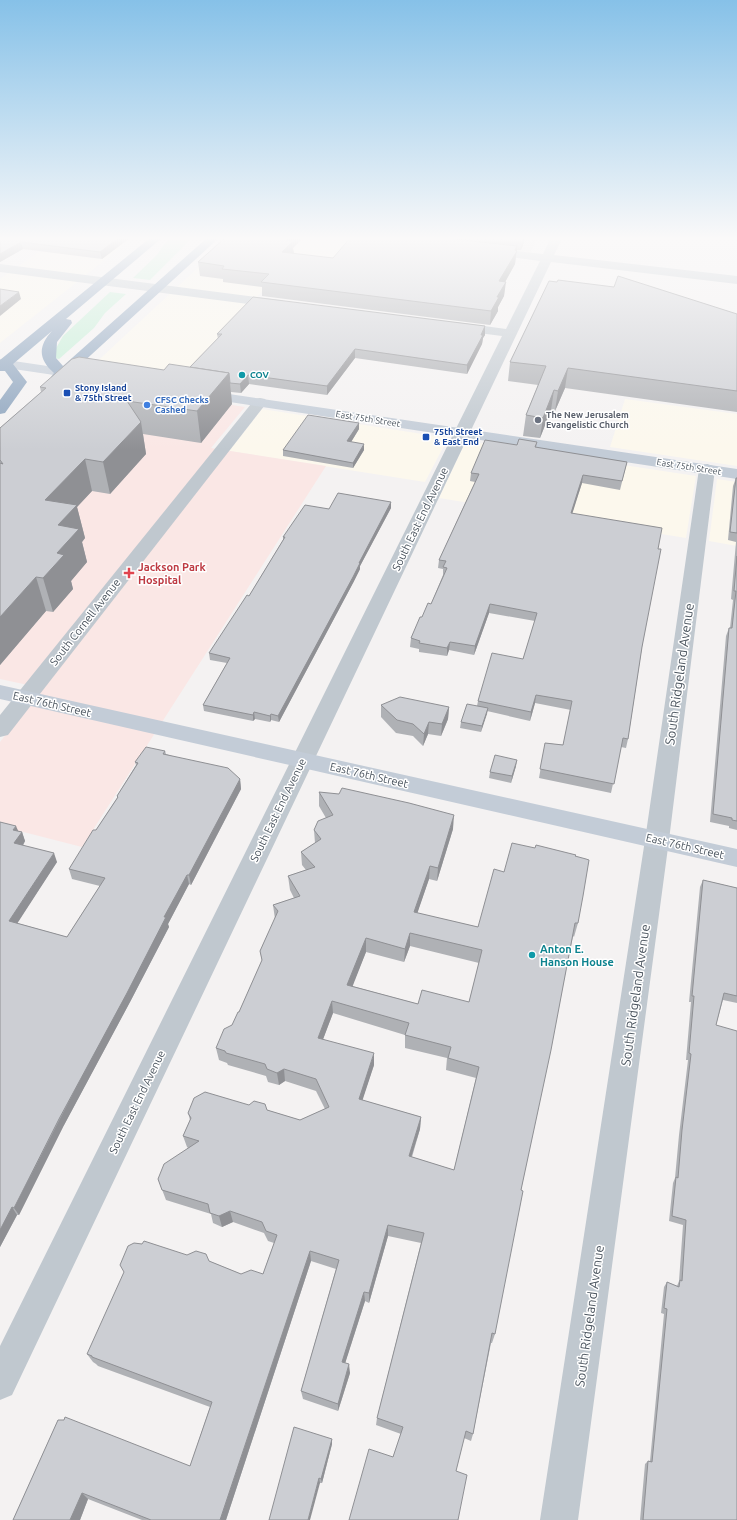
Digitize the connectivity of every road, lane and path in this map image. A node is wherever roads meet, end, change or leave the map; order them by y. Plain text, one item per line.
1 (72, 308) edge
2 (136, 308) edge
3 (522, 308) edge
4 (65, 314) junction
5 (445, 325) edge
6 (510, 334) junction
7 (1, 365) edge
8 (63, 373) junction
9 (96, 378) edge
10 (48, 386) edge
11 (185, 391) edge
12 (260, 402) junction
13 (0, 410) edge
14 (462, 433) junction
15 (707, 469) junction
16 (737, 474) edge
17 (0, 692) edge
18 (25, 698) junction
19 (0, 730) edge
20 (303, 760) junction
21 (657, 840) junction
22 (737, 858) edge
23 (0, 1383) edge
24 (559, 1520) edge

1 - 4 highway
2 - 8 highway
3 - 6 street, South East End Avenue
4 - 7 highway
4 - 8 highway
5 - 6 street
6 - 14 street, South East End Avenue
7 - 8 main road
7 - 13 highway
8 - 9 main road
8 - 10 highway
11 - 12 main road, East 75th Street
12 - 14 main road, East 75th Street
12 - 18 street, South Cornell Avenue
14 - 15 main road, East 75th Street
14 - 20 street, South East End Avenue
15 - 16 main road, East 75th Street
15 - 21 street, South Ridgeland Avenue
17 - 18 main road, East 76th Street
18 - 19 street, South Cornell Avenue
18 - 20 main road, East 76th Street
20 - 21 main road, East 76th Street
20 - 23 street, South East End Avenue
21 - 22 main road, East 76th Street
21 - 24 street, South Ridgeland Avenue

